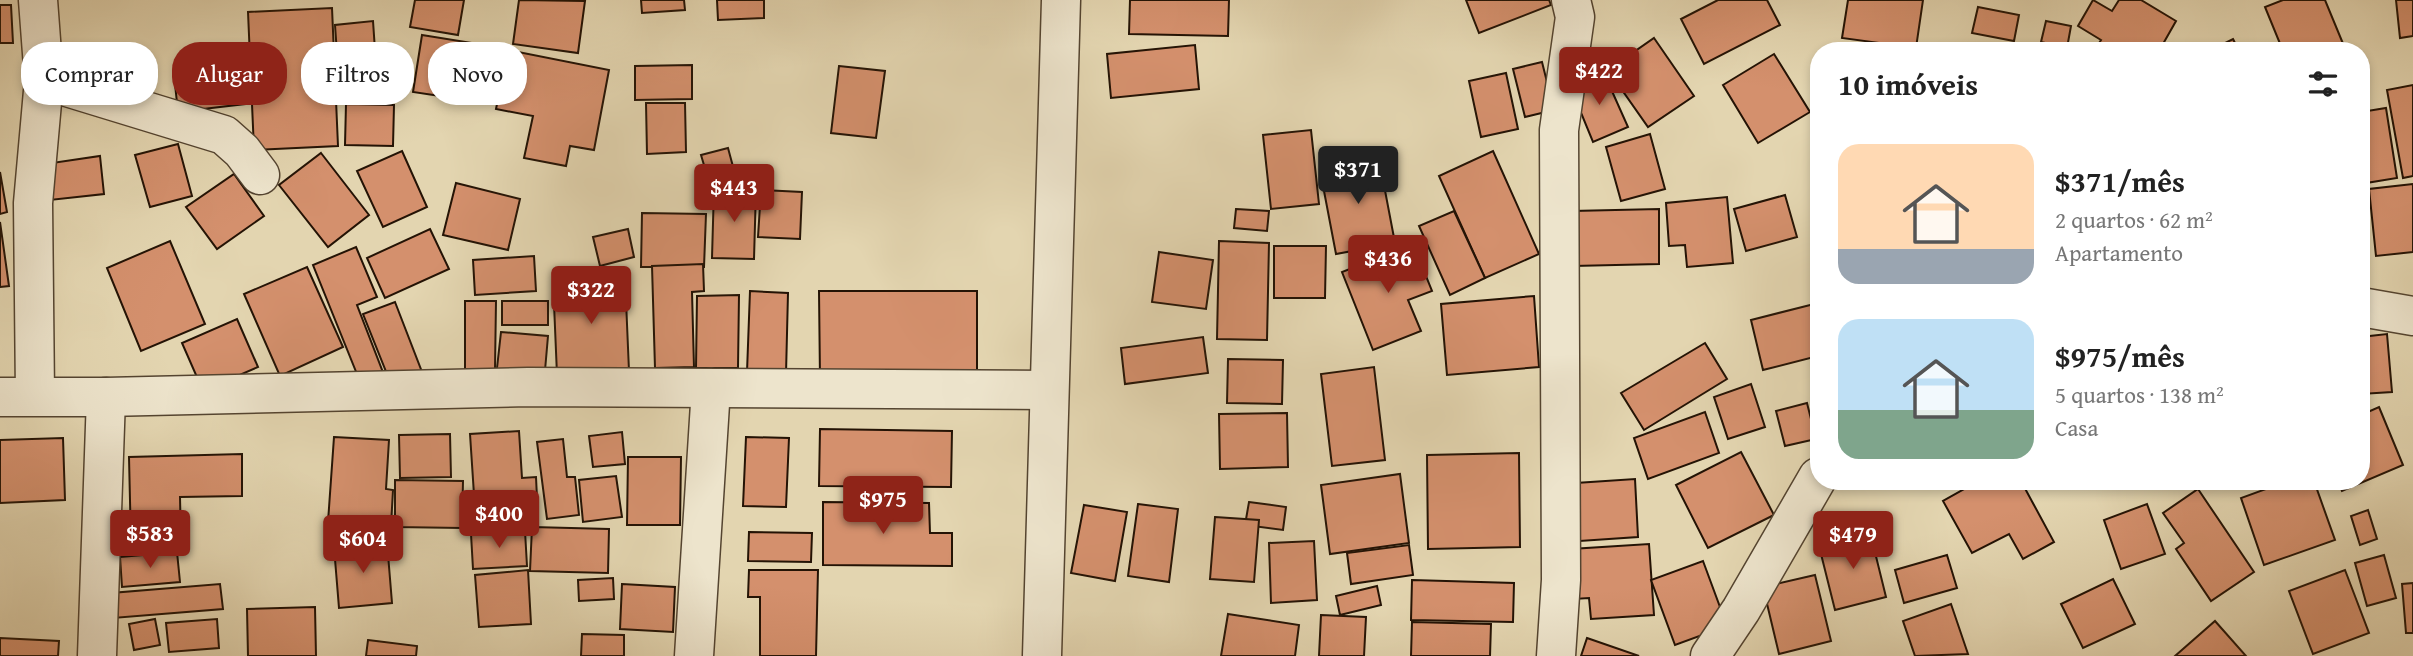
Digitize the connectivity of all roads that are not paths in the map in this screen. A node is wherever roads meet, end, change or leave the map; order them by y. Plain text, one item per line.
1 (38, 0) edge
2 (1061, 0) edge
3 (1572, 0) edge
4 (41, 42) edge
5 (42, 105) edge
6 (126, 105) edge
7 (260, 175) dead end
8 (2370, 309) edge
9 (2413, 316) edge
10 (711, 388) junction
11 (1048, 390) junction
12 (18, 396) edge
13 (106, 397) junction
14 (1810, 490) edge
15 (97, 656) edge
16 (694, 656) edge
17 (1042, 656) edge
18 (1556, 656) edge
19 (1710, 656) edge

1 - 4 street
2 - 11 street
3 - 18 street
5 - 12 street
6 - 7 street
8 - 9 street
10 - 11 street
10 - 13 street
10 - 16 street
11 - 17 street
12 - 13 street
13 - 15 street
14 - 19 street

